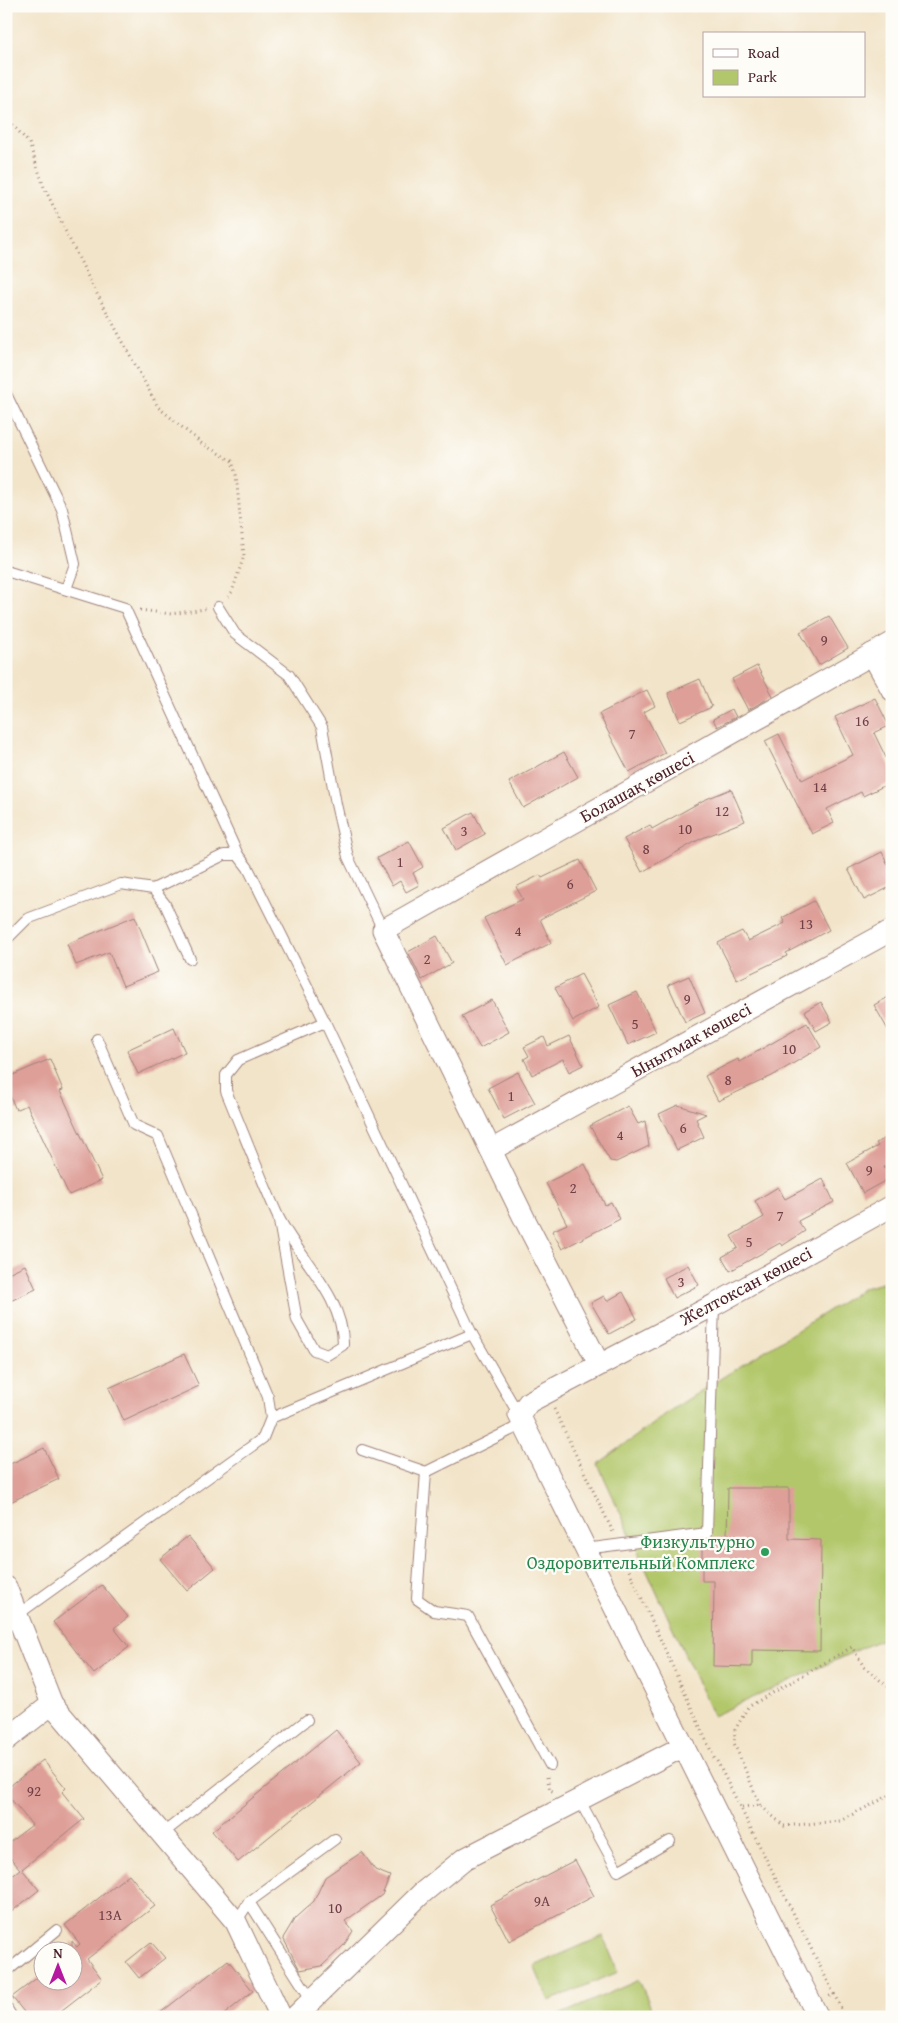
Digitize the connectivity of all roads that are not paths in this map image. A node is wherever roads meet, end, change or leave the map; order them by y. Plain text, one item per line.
1 (6, 394) edge
2 (6, 571) edge
3 (66, 589) junction
4 (218, 607) road end
5 (892, 643) edge
6 (872, 654) junction
7 (892, 690) edge
8 (238, 855) junction
9 (153, 889) junction
10 (382, 930) junction
11 (892, 930) edge
12 (6, 940) edge
13 (190, 959) dead end
14 (325, 1022) junction
15 (97, 1039) dead end
16 (491, 1150) junction
17 (892, 1206) edge
18 (278, 1216) junction
19 (714, 1305) junction
20 (472, 1334) junction
21 (599, 1364) junction
22 (271, 1418) junction
23 (521, 1420) junction
24 (362, 1450) dead end
25 (426, 1472) junction
26 (590, 1557) junction
27 (6, 1587) edge
28 (17, 1615) junction
29 (52, 1704) junction
30 (307, 1720) dead end
31 (6, 1740) edge
32 (684, 1746) junction
33 (550, 1765) road end
34 (574, 1804) junction
35 (162, 1834) junction
36 (335, 1839) dead end
37 (670, 1841) dead end
38 (249, 1902) junction
39 (236, 1922) junction
40 (57, 1930) dead end
41 (6, 1972) edge
42 (311, 1999) junction
43 (6, 2006) edge
44 (815, 2010) edge
45 (12, 2017) edge
46 (281, 2017) edge
47 (295, 2017) edge

1 - 3 lane
2 - 3 lane
3 - 8 lane
4 - 10 lane
5 - 6 street, Болашақ көшесі
6 - 7 street
6 - 10 street, Болашақ көшесі
8 - 9 lane
8 - 14 lane
9 - 12 lane
9 - 13 lane
10 - 16 street
11 - 16 street, Ынытмак көшесі
14 - 18 lane
14 - 20 lane
15 - 22 lane
16 - 21 street
17 - 19 street, Желтоксан көшесі
18 - 18 lane
19 - 21 street, Желтоксан көшесі
19 - 26 lane
20 - 22 lane
20 - 23 lane
21 - 23 street, Желтоксан көшесі
22 - 28 lane
23 - 25 lane
23 - 26 street
24 - 25 lane
25 - 33 lane
26 - 32 street
27 - 28 street
28 - 29 street
29 - 31 street
29 - 35 street
30 - 35 lane
32 - 34 street
32 - 44 street
34 - 37 lane
34 - 42 street
35 - 39 street
36 - 38 lane
38 - 39 lane
38 - 42 lane
39 - 46 street
40 - 41 lane
42 - 47 street
43 - 45 lane

